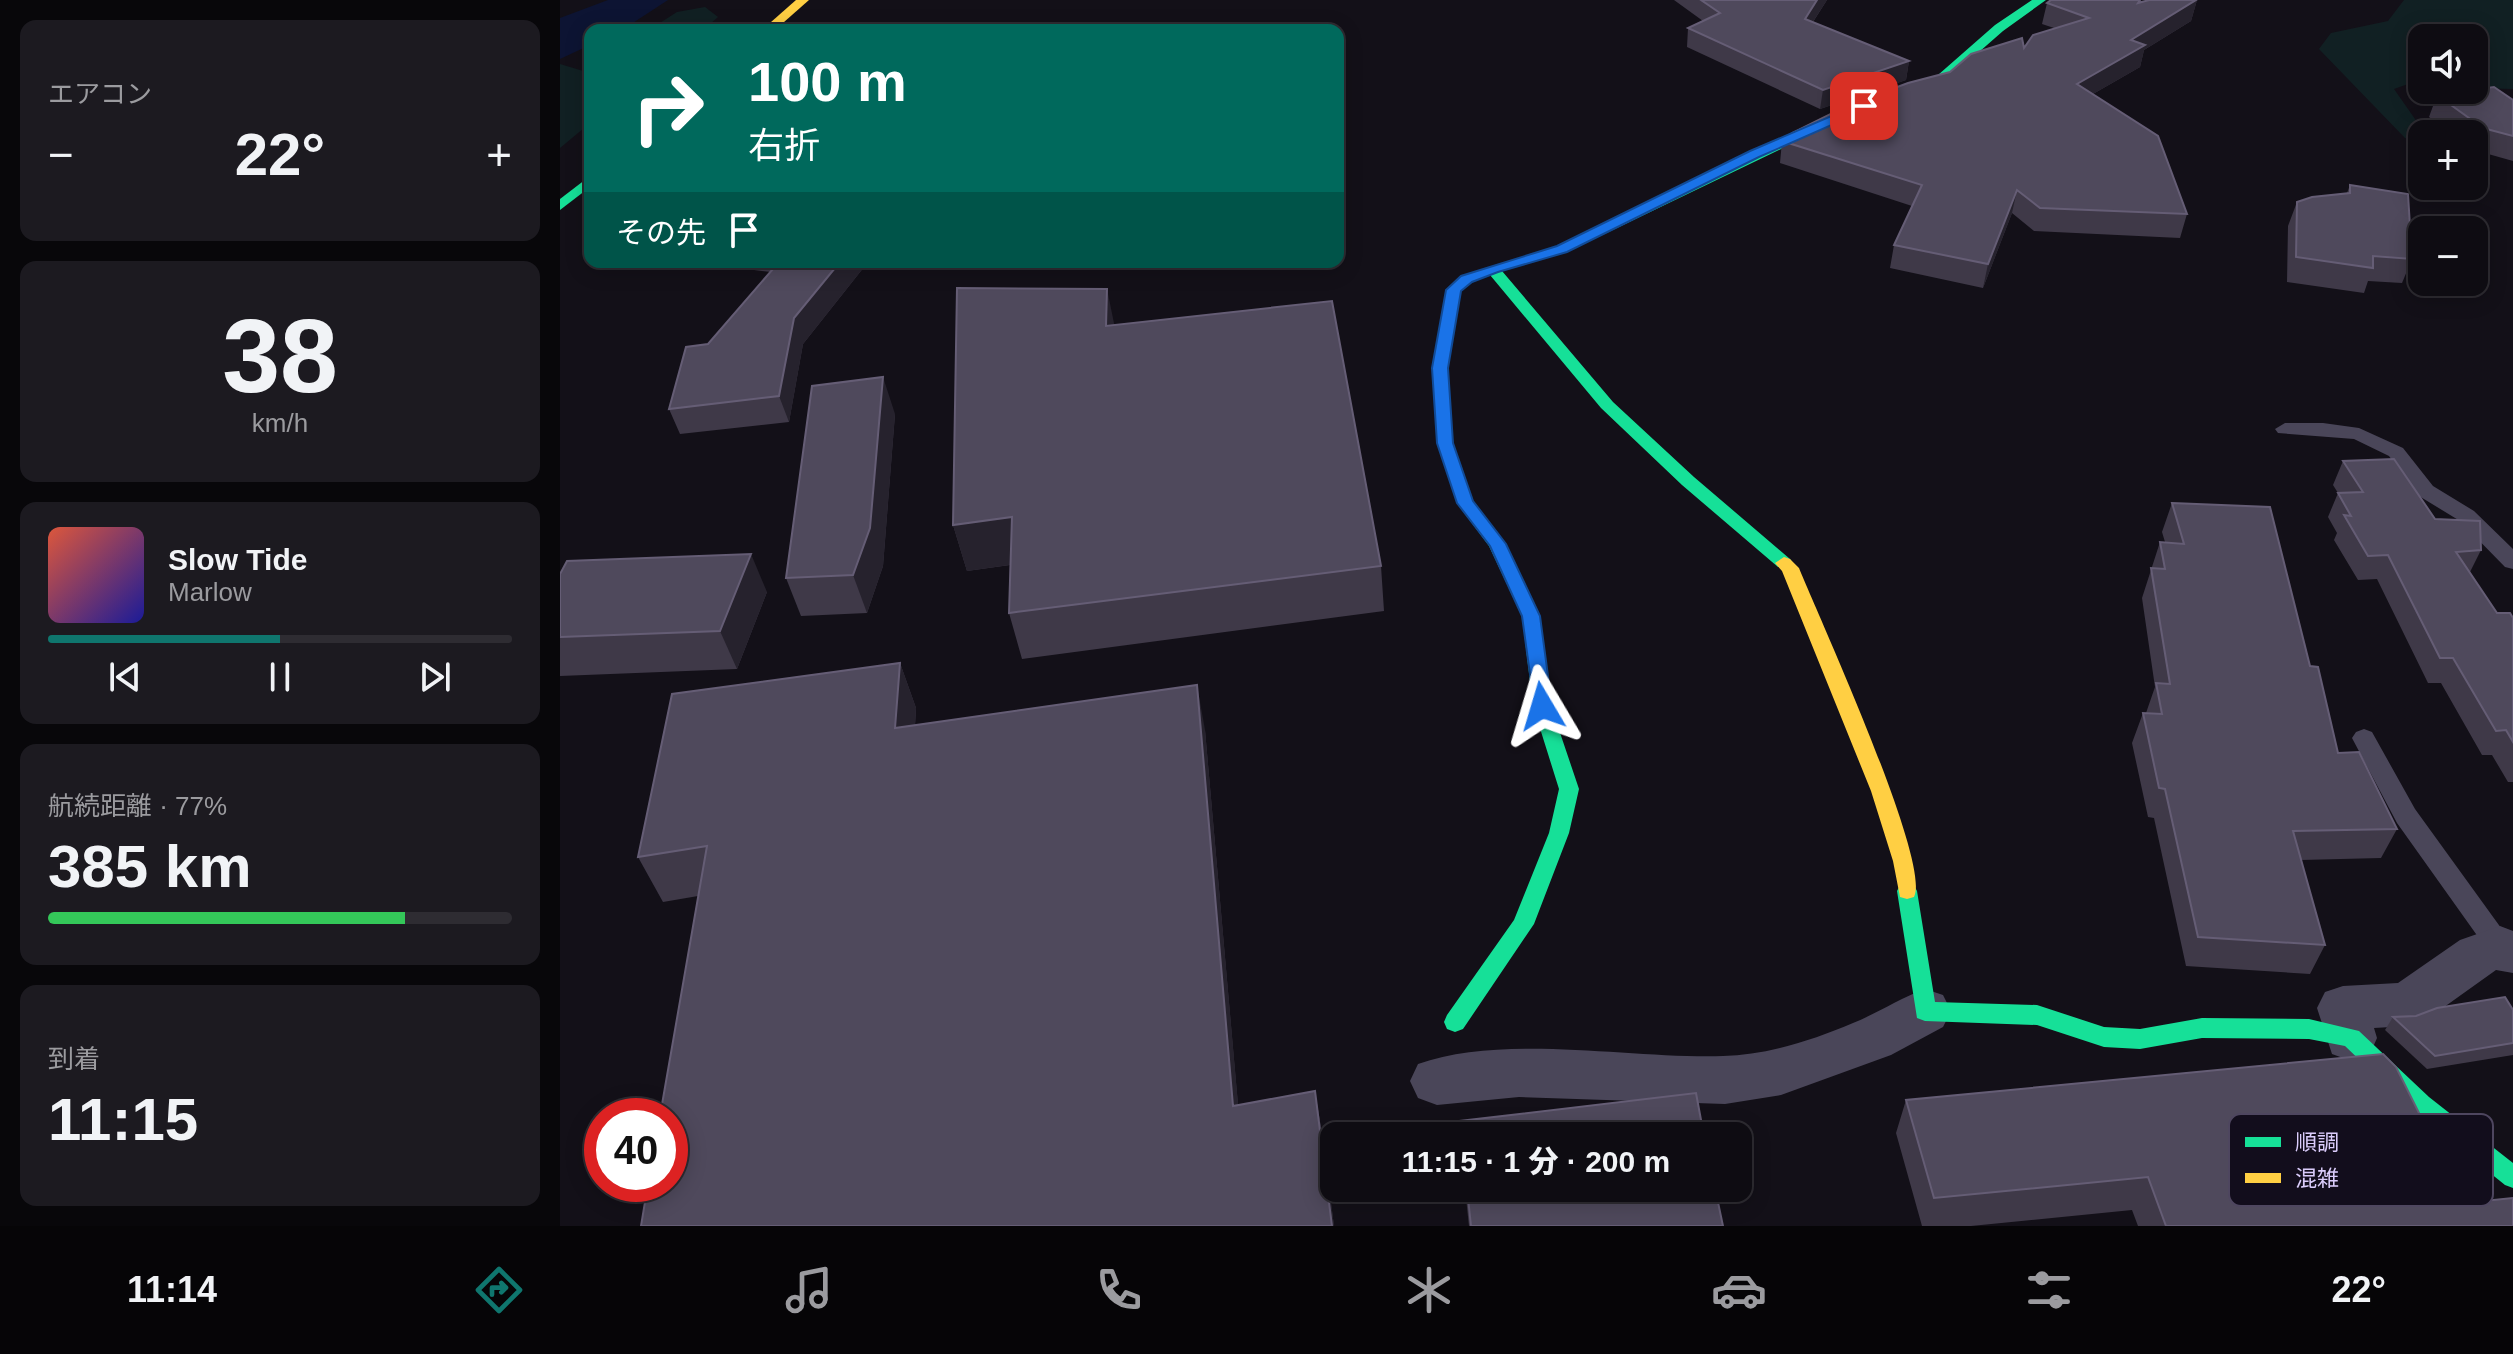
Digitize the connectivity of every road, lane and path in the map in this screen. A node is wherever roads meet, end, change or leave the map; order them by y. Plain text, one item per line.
1 (803, 0) edge
2 (2040, 0) edge
3 (775, 24) edge
4 (584, 185) edge
5 (560, 206) edge
6 (1493, 269) junction
7 (2285, 429) dead end
8 (2513, 562) edge
9 (2364, 738) dead end
10 (2506, 949) edge
11 (1925, 1011) junction
12 (1455, 1022) dead end
13 (2351, 1038) junction
14 (1437, 1081) dead end
15 (2434, 1114) edge
16 (2493, 1161) edge
17 (2513, 1177) edge

1 - 3 main road
2 - 6 main road
4 - 5 main road
6 - 11 main road
6 - 12 main road
7 - 8 lane
9 - 10 lane
10 - 13 street
11 - 13 main road
11 - 14 street
13 - 15 main road
16 - 17 main road

